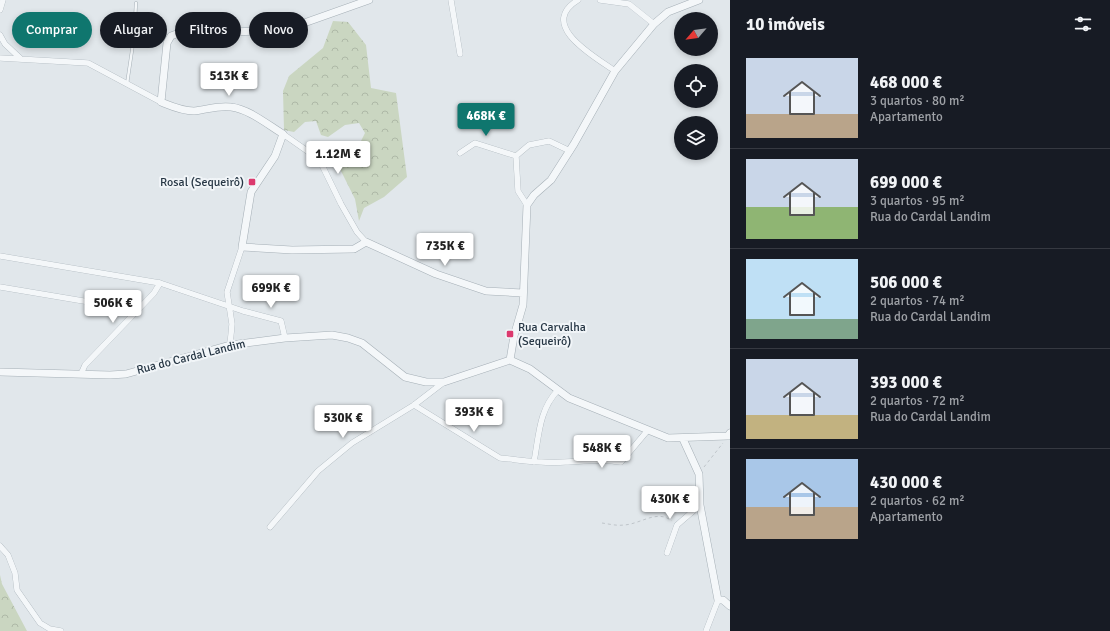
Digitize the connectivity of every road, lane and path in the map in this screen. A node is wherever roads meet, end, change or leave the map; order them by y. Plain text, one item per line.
1 (4, 0) edge
2 (369, 0) edge
3 (451, 0) edge
4 (578, 0) edge
5 (600, 0) edge
6 (695, 1) edge
7 (136, 3) dead end
8 (0, 10) edge
9 (654, 24) junction
10 (0, 35) edge
11 (460, 54) dead end
12 (0, 58) edge
13 (20, 58) junction
14 (615, 72) junction
15 (127, 84) junction
16 (161, 102) junction
17 (283, 134) junction
18 (570, 151) junction
19 (460, 153) dead end
20 (516, 156) junction
21 (528, 206) junction
22 (366, 242) junction
23 (242, 247) junction
24 (0, 256) edge
25 (160, 283) junction
26 (0, 287) edge
27 (523, 293) junction
28 (230, 305) junction
29 (137, 310) junction
30 (285, 338) junction
31 (230, 345) junction
32 (510, 360) junction
33 (0, 372) edge
34 (81, 374) junction
35 (444, 382) junction
36 (558, 390) junction
37 (414, 405) junction
38 (648, 430) junction
39 (729, 435) edge
40 (683, 438) junction
41 (534, 462) junction
42 (699, 474) junction
43 (700, 505) junction
44 (602, 523) dead end
45 (677, 525) junction
46 (270, 527) dead end
47 (0, 546) edge
48 (667, 553) dead end
49 (718, 600) junction
50 (730, 606) edge
51 (61, 631) edge
52 (706, 631) edge

1 - 8 street
2 - 16 street
3 - 11 street
4 - 14 street
5 - 9 street
6 - 9 street
7 - 15 lane
9 - 14 street
10 - 13 street
12 - 13 street
13 - 15 street
14 - 18 street
15 - 16 street
16 - 17 street
17 - 22 street
17 - 23 street
18 - 20 street
18 - 21 street
19 - 20 street
20 - 21 street
21 - 27 street
22 - 23 street
22 - 27 street
23 - 28 street
24 - 25 street
25 - 28 street
25 - 29 street
26 - 29 street
27 - 32 street
28 - 30 street
28 - 31 street
29 - 34 street
30 - 31 street, Rua do Cardal Landim
30 - 35 street, Rua do Cardal Landim
31 - 34 street, Rua do Cardal Landim
32 - 35 street, Rua do Cardal Landim
32 - 36 street
33 - 34 street, Rua do Cardal Landim
35 - 37 street
36 - 38 street
36 - 41 street
37 - 41 street
37 - 46 street
38 - 40 street
38 - 41 street
39 - 40 street
39 - 42 path
40 - 42 street
42 - 43 street
43 - 45 street
43 - 49 street
44 - 45 path
45 - 48 street
47 - 51 street
49 - 50 street
49 - 52 street

